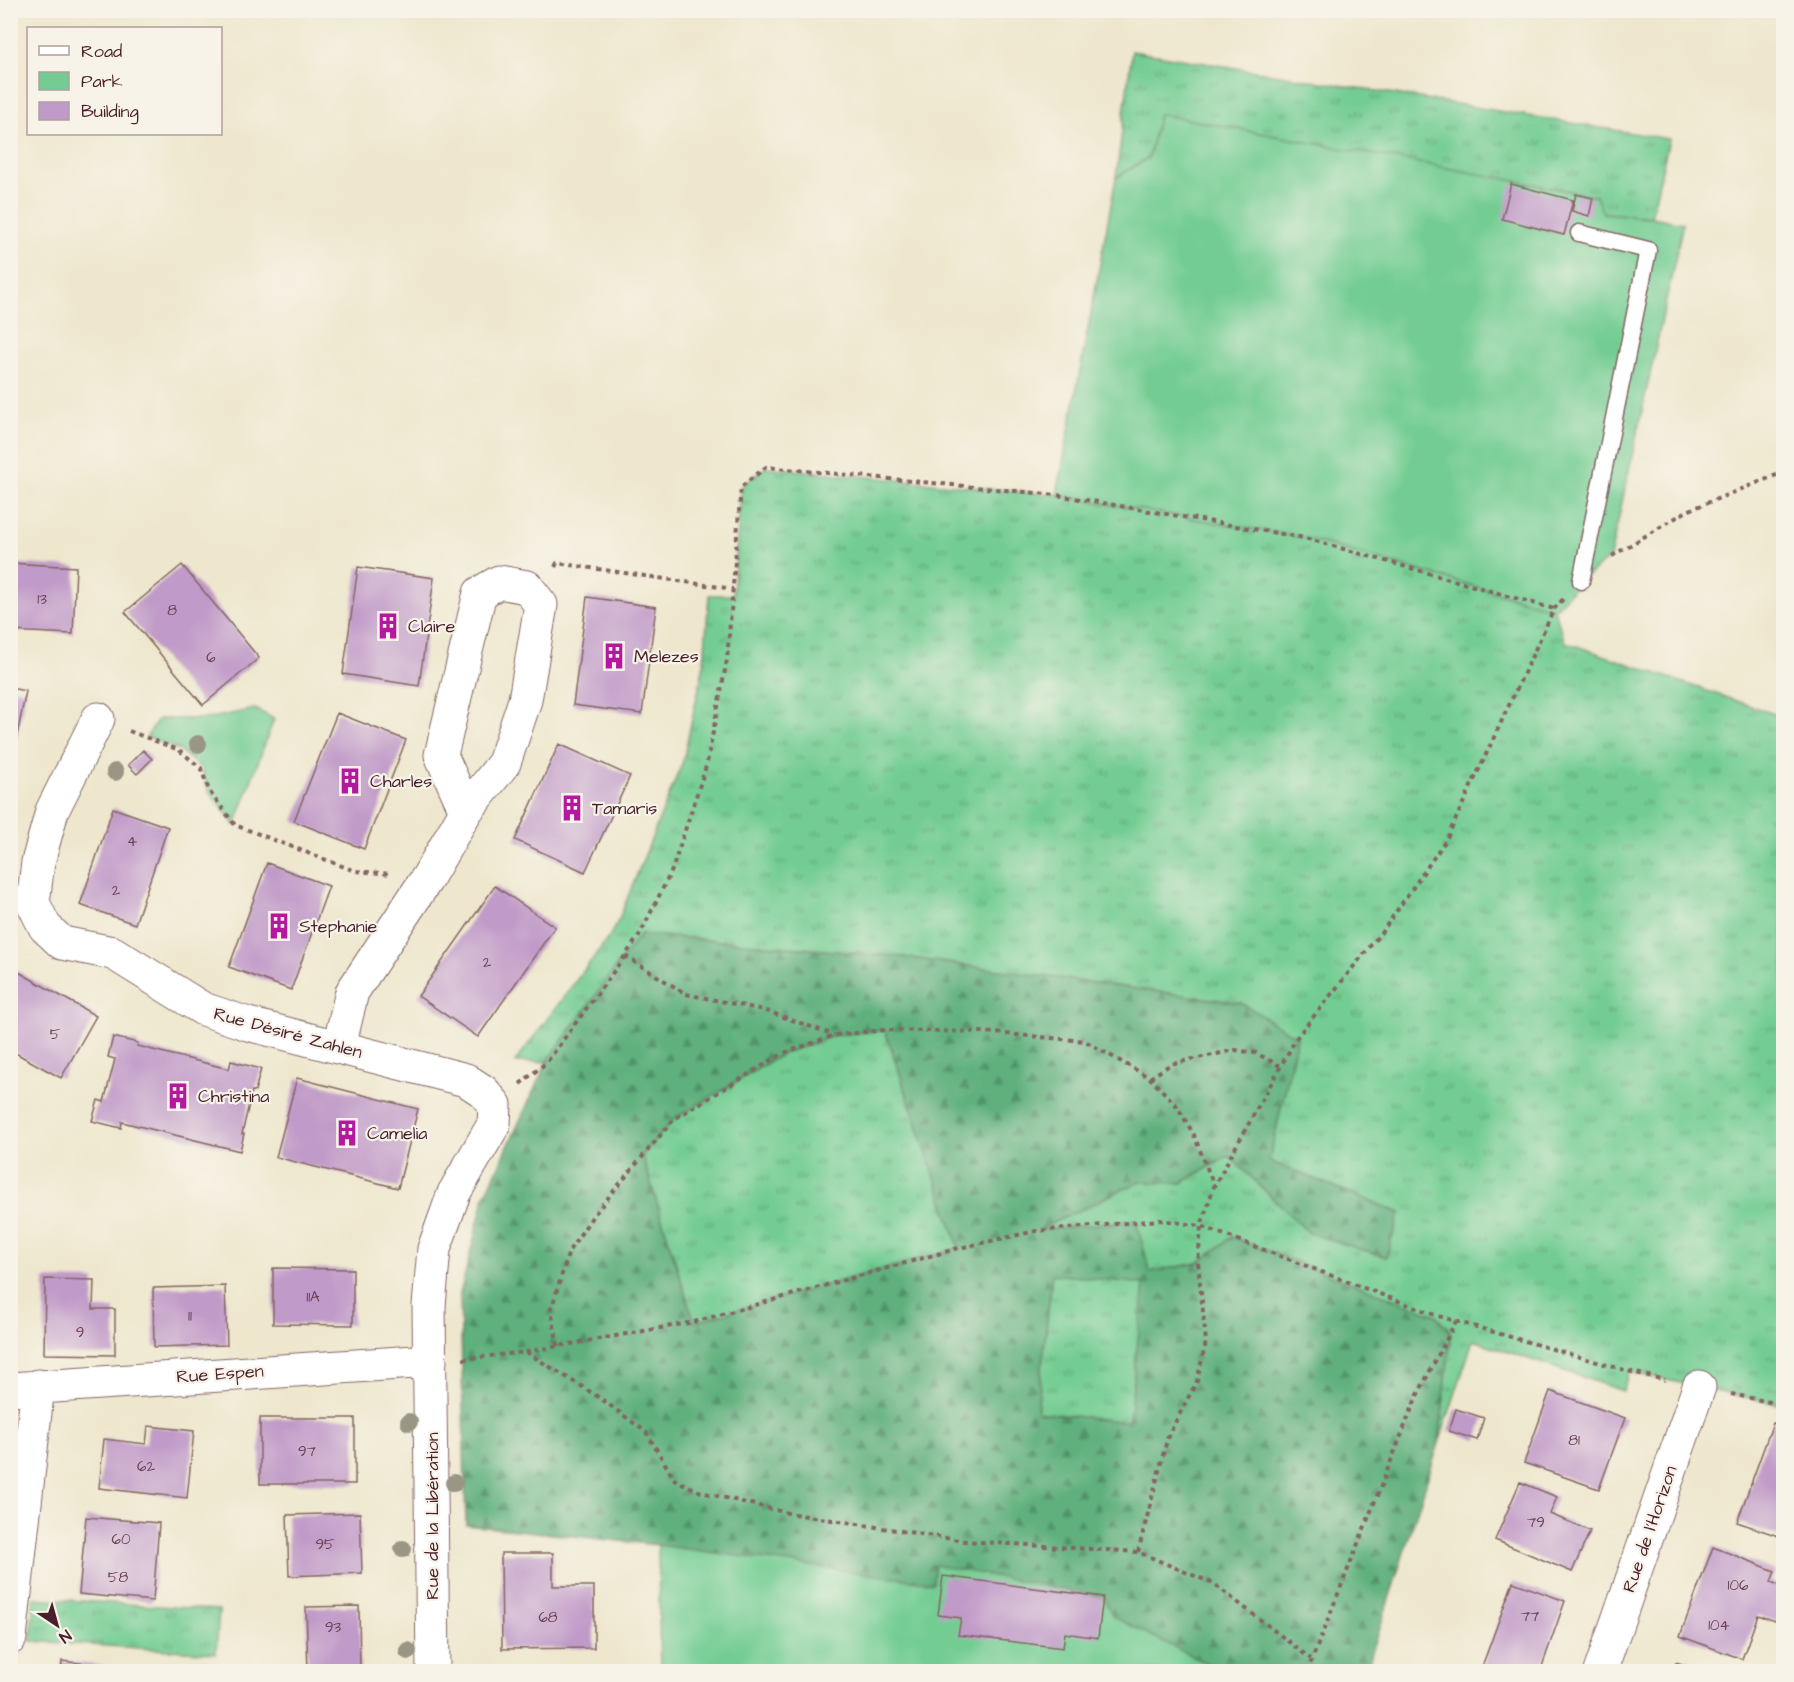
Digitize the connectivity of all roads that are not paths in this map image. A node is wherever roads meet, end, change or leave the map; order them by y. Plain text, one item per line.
1 (1579, 233) dead end
2 (1581, 581) road end
3 (98, 719) road end
4 (466, 812) junction
5 (339, 1047) junction
6 (430, 1361) junction
7 (24, 1387) edge
8 (1699, 1387) road end
9 (10, 1638) edge
10 (433, 1671) edge
11 (1600, 1671) edge

1 - 2 lane
3 - 5 street, Rue Désiré Zahlen
4 - 4 street
4 - 5 street
5 - 6 street, Rue Désiré Zahlen
6 - 7 street, Rue Espen
6 - 10 street, Rue de la Libération
7 - 9 street
8 - 11 street, Rue de l'Horizon

